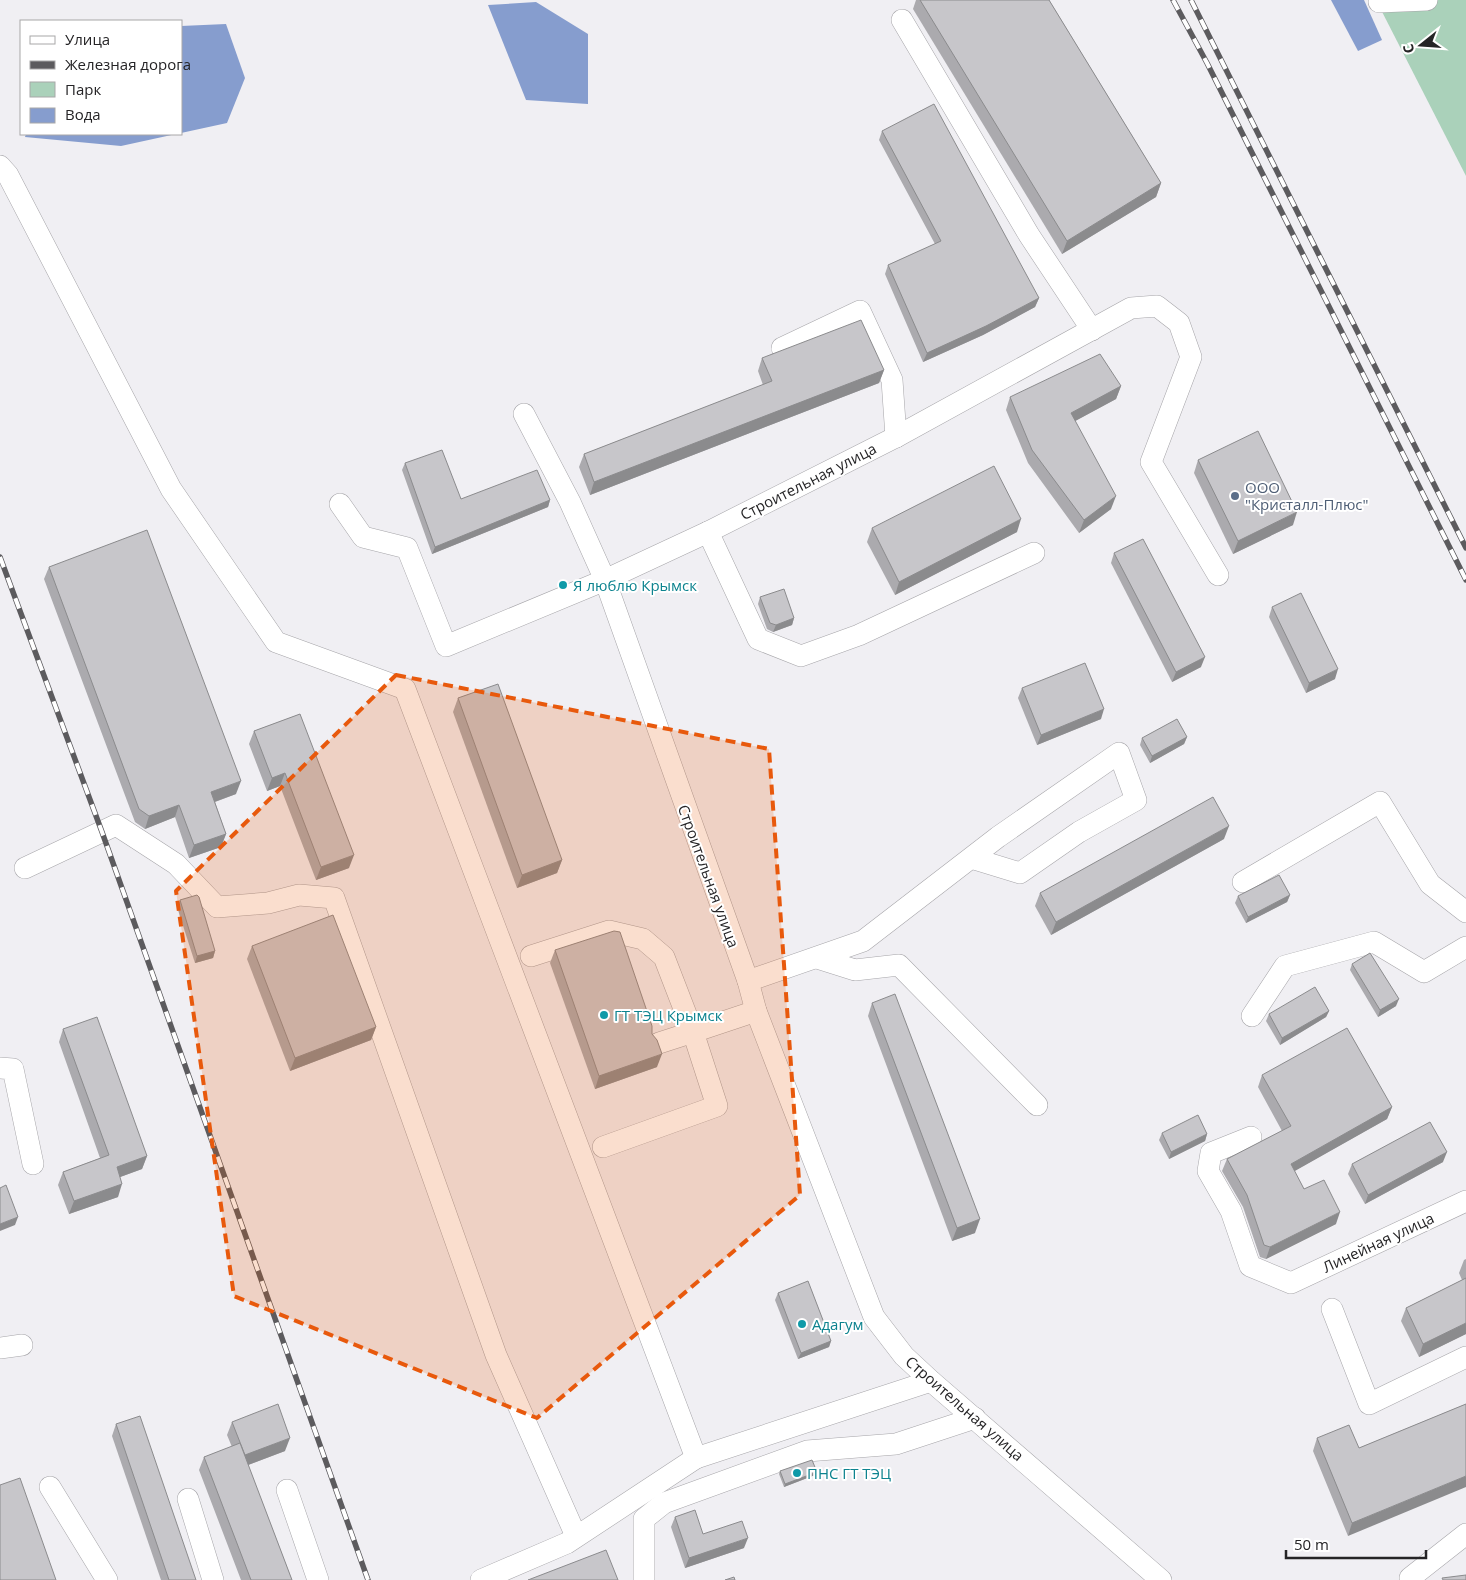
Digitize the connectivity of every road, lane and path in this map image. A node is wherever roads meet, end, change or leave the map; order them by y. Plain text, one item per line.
1 (1427, 0) edge
2 (1379, 2) dead end
3 (902, 20) dead end
4 (0, 166) edge
5 (1092, 330) junction
6 (782, 348) edge
7 (524, 414) dead end
8 (896, 437) junction
9 (340, 504) dead end
10 (708, 532) junction
11 (1034, 553) dead end
12 (1218, 575) dead end
13 (605, 580) junction
14 (971, 858) junction
15 (25, 868) dead end
16 (1244, 882) dead end
17 (1466, 912) edge
18 (1466, 947) edge
19 (531, 956) dead end
20 (817, 958) junction
21 (748, 982) junction
22 (756, 1011) junction
23 (1252, 1016) dead end
24 (693, 1032) junction
25 (659, 1044) edge
26 (0, 1068) edge
27 (1037, 1105) dead end
28 (1251, 1137) dead end
29 (604, 1147) dead end
30 (32, 1164) dead end
31 (1466, 1201) edge
32 (1332, 1309) dead end
33 (22, 1345) dead end
34 (0, 1348) edge
35 (1466, 1357) edge
36 (931, 1381) junction
37 (975, 1418) junction
38 (696, 1458) junction
39 (50, 1487) dead end
40 (287, 1490) dead end
41 (188, 1499) dead end
42 (1466, 1534) edge
43 (576, 1536) junction
44 (1410, 1578) dead end
45 (107, 1580) edge
46 (214, 1580) edge
47 (318, 1580) edge
48 (481, 1580) edge
49 (644, 1580) edge
50 (1161, 1580) edge

1 - 2 street
3 - 5 street
4 - 38 street
5 - 8 street, Строительная улица
5 - 12 street, Строительная улица
6 - 8 street
7 - 13 street
8 - 10 street, Строительная улица
9 - 13 street
10 - 11 street
10 - 13 street, Строительная улица
13 - 21 street, Строительная улица
14 - 14 street
14 - 20 street
15 - 43 street
16 - 17 street
18 - 23 street
19 - 24 street
20 - 21 street
20 - 27 street
21 - 22 street, Строительная улица
22 - 24 street
22 - 36 street, Строительная улица
24 - 25 street
24 - 29 street
26 - 30 street
28 - 31 street, Линейная улица
32 - 35 street
33 - 34 street
36 - 37 street, Строительная улица
36 - 38 street
37 - 49 street
37 - 50 street, Строительная улица
38 - 43 street
39 - 45 street
40 - 47 street
41 - 46 street
42 - 44 street
43 - 48 street

